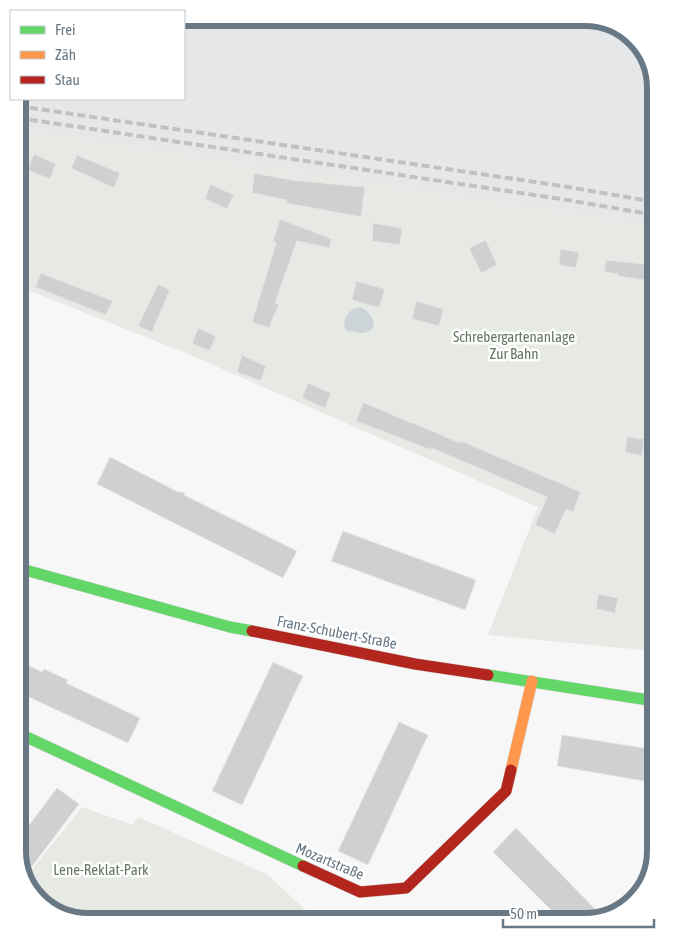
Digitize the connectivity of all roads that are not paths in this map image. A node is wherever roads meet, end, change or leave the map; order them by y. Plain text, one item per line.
1 (26, 570) edge
2 (532, 681) junction
3 (647, 699) edge
4 (26, 737) edge

1 - 2 street, Franz-Schubert-Straße
2 - 3 street, Franz-Schubert-Straße
2 - 4 street, Mozartstraße

